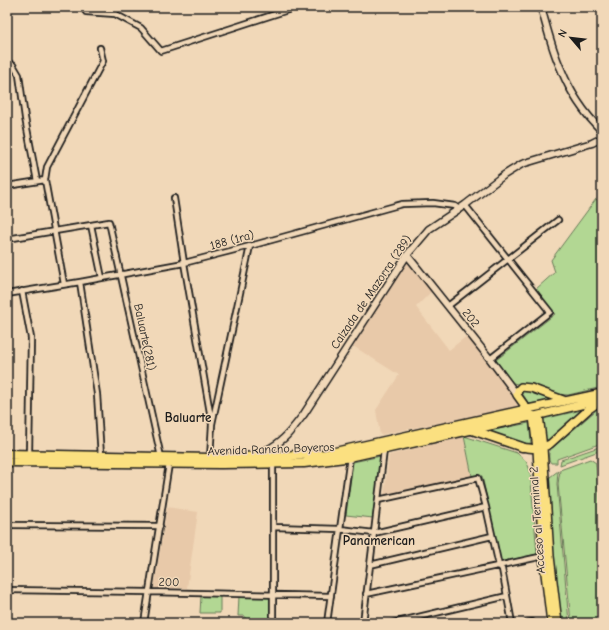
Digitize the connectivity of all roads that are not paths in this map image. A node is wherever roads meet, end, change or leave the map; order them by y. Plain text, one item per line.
1 (83, 7) edge
2 (297, 7) edge
3 (541, 7) edge
4 (100, 48) dead end
5 (7, 62) edge
6 (602, 131) edge
7 (602, 138) edge
8 (45, 180) junction
9 (38, 181) junction
10 (7, 186) edge
11 (174, 198) dead end
12 (465, 205) junction
13 (459, 209) junction
14 (558, 220) dead end
15 (91, 224) junction
16 (55, 231) junction
17 (7, 239) edge
18 (250, 246) junction
19 (407, 255) junction
20 (508, 260) junction
21 (184, 263) junction
22 (121, 274) junction
23 (102, 278) junction
24 (80, 282) junction
25 (64, 284) junction
26 (22, 292) junction
27 (7, 294) edge
28 (448, 306) junction
29 (490, 358) junction
30 (518, 392) junction
31 (602, 393) edge
32 (602, 400) edge
33 (566, 401) junction
34 (528, 409) junction
35 (536, 416) junction
36 (212, 424) junction
37 (471, 430) junction
38 (522, 447) junction
39 (540, 449) junction
40 (384, 450) junction
41 (7, 454) edge
42 (29, 454) junction
43 (101, 456) junction
44 (161, 457) junction
45 (249, 457) junction
46 (350, 457) junction
47 (210, 458) junction
48 (537, 461) junction
49 (7, 462) edge
50 (169, 464) junction
51 (273, 464) junction
52 (378, 500) junction
53 (486, 506) junction
54 (7, 525) edge
55 (160, 526) junction
56 (274, 527) junction
57 (340, 529) junction
58 (374, 533) junction
59 (492, 536) junction
60 (546, 556) junction
61 (370, 565) junction
62 (499, 566) junction
63 (7, 590) edge
64 (149, 592) junction
65 (366, 594) junction
66 (273, 595) junction
67 (331, 596) junction
68 (507, 596) junction
69 (532, 622) dead end
70 (144, 623) edge
71 (273, 623) edge
72 (327, 623) edge
73 (363, 623) edge
74 (393, 623) edge
75 (512, 623) edge
76 (526, 623) edge
77 (551, 623) edge
78 (558, 623) edge

1 - 2 street
3 - 6 street
4 - 8 street
5 - 9 street
7 - 12 street, Calzada de Mazorra (289)
8 - 9 street
8 - 16 street
9 - 10 street
11 - 21 street
12 - 13 street, Calzada de Mazorra (289)
12 - 20 street
13 - 18 street, 188 (1ra)
13 - 19 street, Calzada de Mazorra (289)
14 - 20 street
15 - 16 street
15 - 22 street, Baluarte(281)
15 - 23 street
16 - 17 street
16 - 25 street
18 - 21 street, 188 (1ra)
18 - 36 street
19 - 28 street, 202
19 - 45 street, Calzada de Mazorra (289)
20 - 28 street
20 - 29 street
21 - 22 street, 188 (1ra)
21 - 36 street
22 - 23 street, 188 (1ra)
22 - 44 street, Baluarte(281)
23 - 24 street, 188 (1ra)
24 - 25 street, 188 (1ra)
24 - 43 street
25 - 26 street, 188 (1ra)
26 - 27 street, 188 (1ra)
26 - 42 street
28 - 29 street, 202
29 - 30 street, 202
30 - 33 main road
30 - 34 main road
31 - 33 main road, Avenida Rancho Boyeros
32 - 35 main road, Avenida Rancho Boyeros
32 - 39 main road
33 - 34 main road, Avenida Rancho Boyeros
34 - 35 main road
34 - 45 highway, Avenida Rancho Boyeros
35 - 37 highway, Avenida Rancho Boyeros
35 - 39 main road, Acceso al Terminal 2
36 - 47 street
37 - 38 highway
37 - 40 highway, Avenida Rancho Boyeros
38 - 39 main road
38 - 48 main road
39 - 48 main road, Acceso al Terminal 2
39 - 60 main road, Acceso al Terminal 2
40 - 46 highway, Avenida Rancho Boyeros
40 - 52 street
41 - 42 highway, Avenida Rancho Boyeros
42 - 43 highway, Avenida Rancho Boyeros
43 - 44 highway, Avenida Rancho Boyeros
44 - 47 highway, Avenida Rancho Boyeros
45 - 47 highway, Avenida Rancho Boyeros
46 - 51 highway, Avenida Rancho Boyeros
46 - 57 street
48 - 60 main road, Acceso al Terminal 2
49 - 50 highway, Avenida Rancho Boyeros
50 - 51 highway, Avenida Rancho Boyeros
50 - 55 street
51 - 56 street
52 - 53 street
52 - 58 street
53 - 58 street
53 - 59 street
54 - 55 street
55 - 64 street
56 - 57 street
56 - 66 street
57 - 58 street
57 - 67 street
58 - 61 street
59 - 61 street
59 - 62 street
60 - 62 street
60 - 77 main road, Acceso al Terminal 2
60 - 78 main road, Acceso al Terminal 2
61 - 65 street
62 - 65 street
62 - 68 street
63 - 64 street, 200
64 - 66 street, 200
64 - 70 street
65 - 73 street
66 - 67 street, 200
66 - 71 street
67 - 72 street
68 - 74 street
68 - 75 street
69 - 76 street

